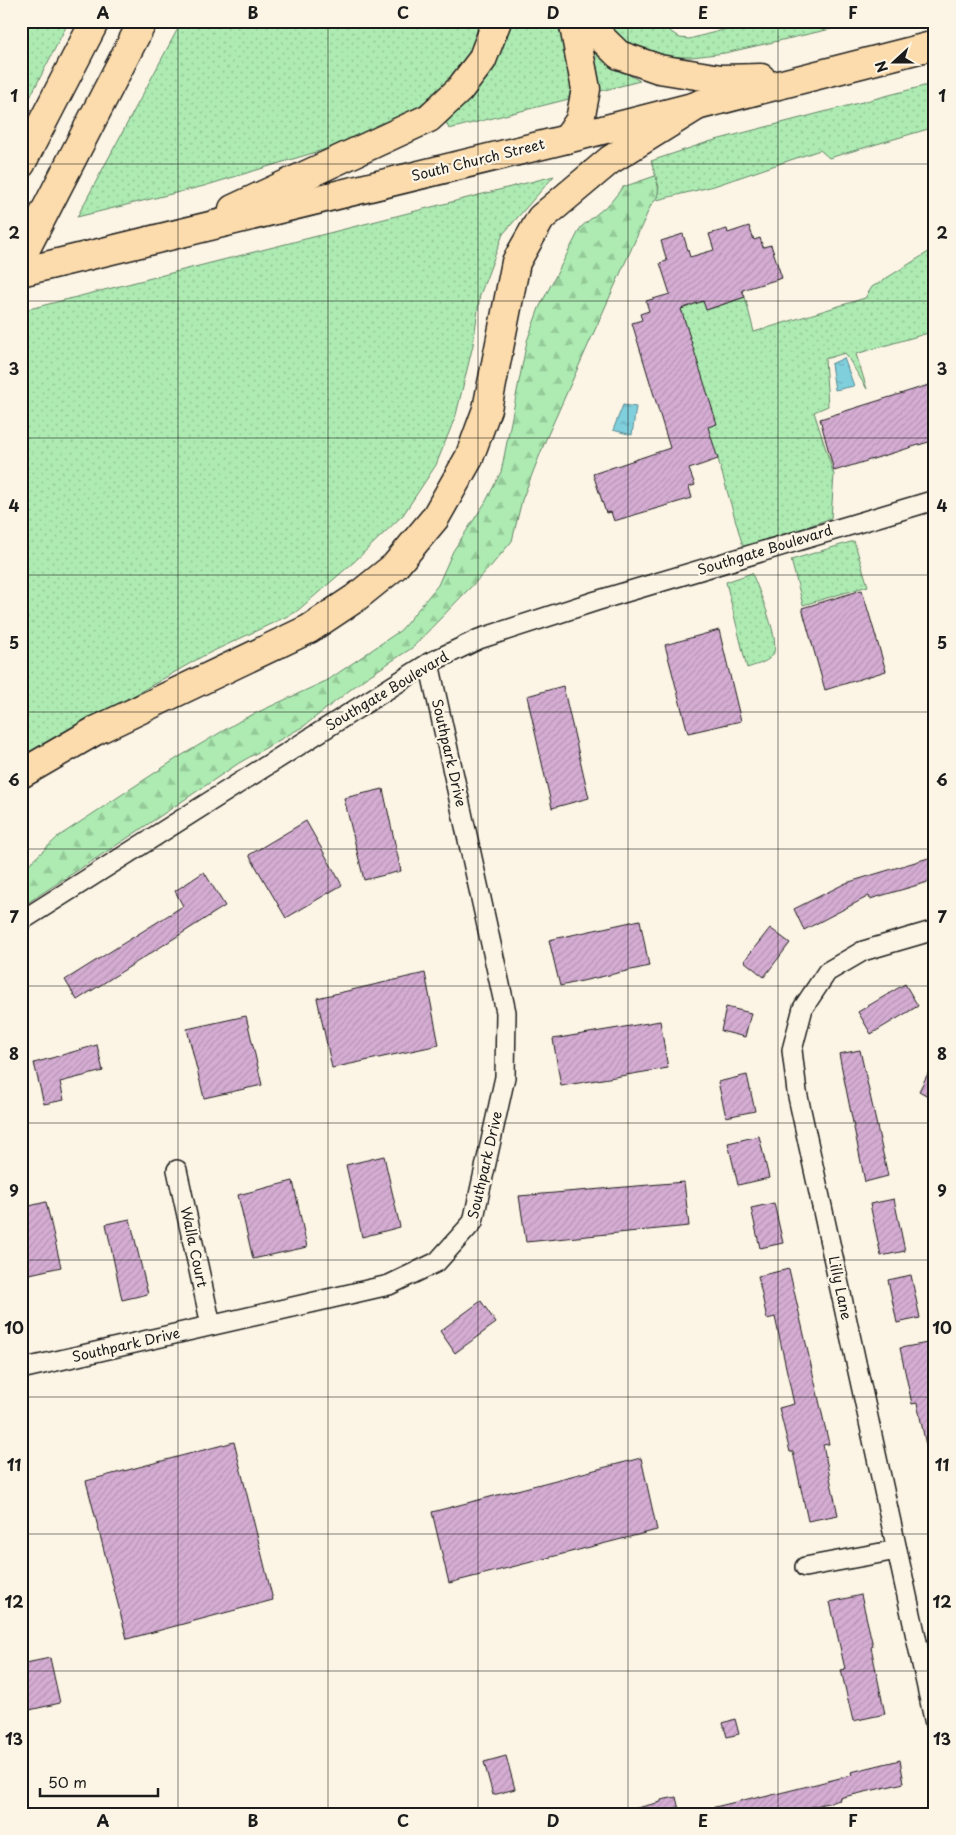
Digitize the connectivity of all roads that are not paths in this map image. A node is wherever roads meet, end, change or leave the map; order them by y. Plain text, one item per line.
1 (95, 21) edge
2 (143, 21) edge
3 (497, 21) edge
4 (573, 21) edge
5 (584, 21) edge
6 (935, 45) edge
7 (805, 78) junction
8 (700, 104) junction
9 (566, 138) junction
10 (21, 164) edge
11 (173, 236) junction
12 (21, 258) edge
13 (21, 272) edge
14 (935, 500) edge
15 (429, 663) junction
16 (21, 774) edge
17 (21, 921) edge
18 (935, 930) edge
19 (177, 1170) dead end
20 (211, 1325) junction
21 (21, 1369) edge
22 (897, 1550) junction
23 (806, 1568) dead end
24 (935, 1724) edge

1 - 10 highway
2 - 12 highway
3 - 11 highway
4 - 9 highway
5 - 7 highway
6 - 7 highway, South Church Street
7 - 8 highway, South Church Street
8 - 9 highway, South Church Street
8 - 16 highway
9 - 11 highway, South Church Street
11 - 13 highway, South Church Street
14 - 15 street, Southgate Boulevard
15 - 17 street, Southgate Boulevard
15 - 20 street, Southpark Drive
18 - 22 street, Lilly Lane
19 - 20 street, Walla Court
20 - 21 street, Southpark Drive
22 - 23 street
22 - 24 street, Lilly Lane

